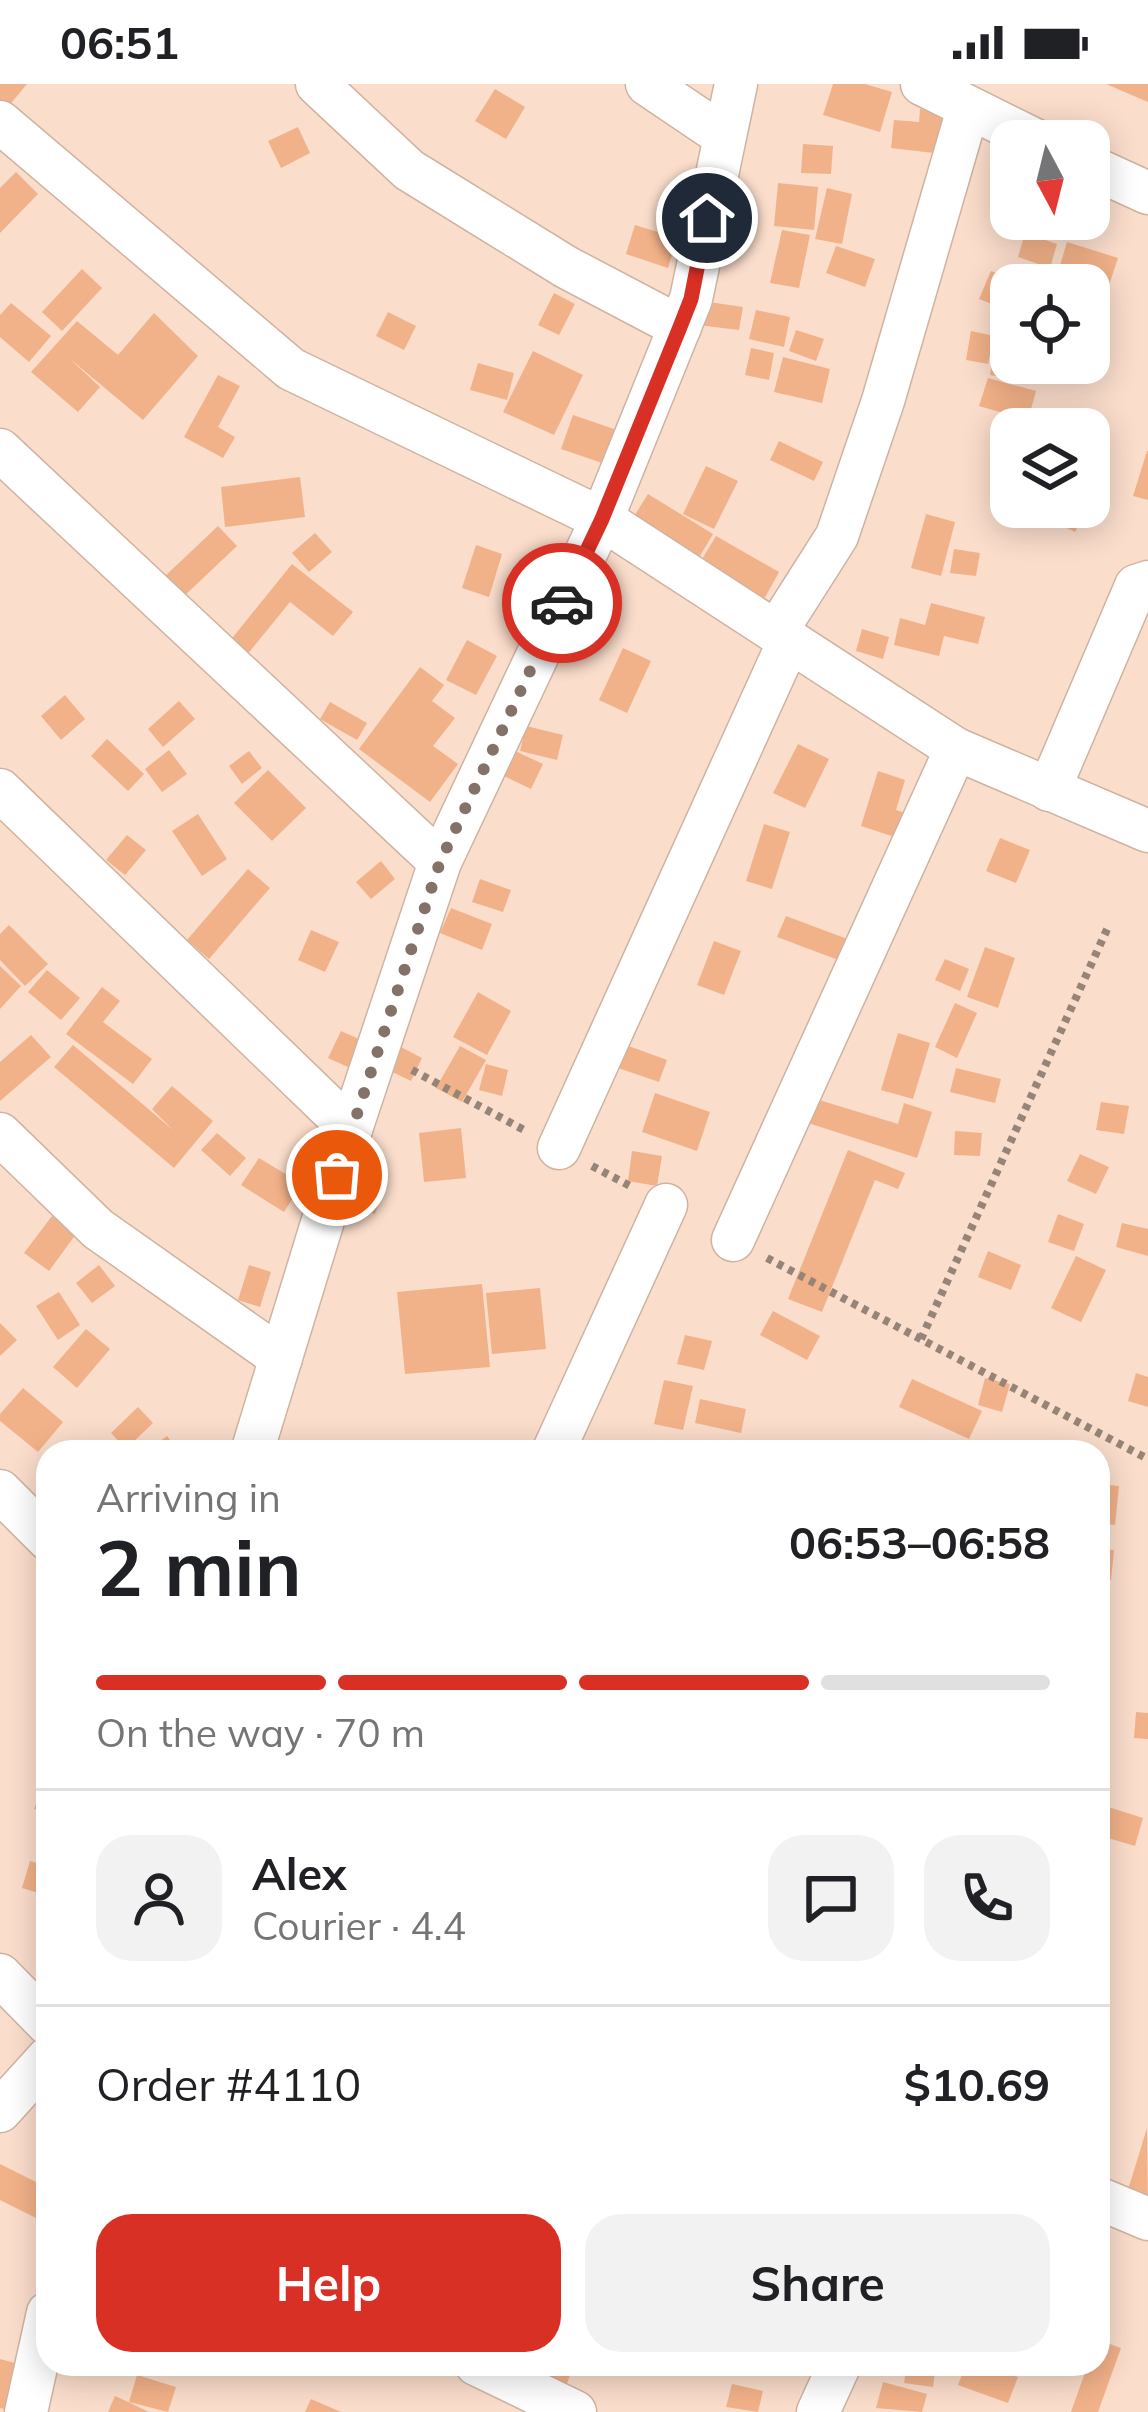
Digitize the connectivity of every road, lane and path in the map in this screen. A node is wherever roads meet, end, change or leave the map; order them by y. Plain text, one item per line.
1 (316, 84) edge
2 (647, 84) edge
3 (736, 84) edge
4 (922, 84) edge
5 (968, 109) junction
6 (992, 120) edge
7 (0, 122) edge
8 (724, 136) junction
9 (1110, 176) edge
10 (1148, 193) edge
11 (680, 327) junction
12 (0, 450) edge
13 (602, 519) junction
14 (1148, 582) edge
15 (782, 636) junction
16 (956, 749) junction
17 (0, 790) edge
18 (1049, 790) junction
19 (1148, 831) edge
20 (440, 862) junction
21 (1109, 925) dead end
22 (351, 1129) junction
23 (0, 1134) edge
24 (559, 1148) dead end
25 (666, 1204) dead end
26 (733, 1240) dead end
27 (921, 1339) dead end
28 (281, 1358) junction
29 (256, 1440) edge
30 (559, 1440) edge
31 (0, 1490) edge
32 (36, 1527) edge
33 (0, 1975) edge
34 (36, 2012) edge
35 (36, 2071) edge
36 (0, 2111) edge
37 (1110, 2203) edge
38 (1148, 2219) edge
39 (36, 2367) edge
40 (501, 2376) edge
41 (834, 2376) edge
42 (26, 2412) edge
43 (575, 2412) edge
44 (818, 2412) edge

1 - 11 street
2 - 8 street
3 - 8 street
4 - 5 street
5 - 6 street
5 - 15 street
7 - 13 street
8 - 11 street
9 - 10 street
11 - 13 street
12 - 20 street
13 - 15 street
13 - 20 street
14 - 18 street
15 - 16 street
15 - 24 street
16 - 18 street
16 - 26 street
17 - 22 street
18 - 19 street
20 - 22 street
21 - 27 path
22 - 28 street
23 - 28 street
25 - 30 street
28 - 29 street
31 - 32 street
33 - 34 street
35 - 36 street
37 - 38 street
39 - 42 street
40 - 43 street
41 - 44 street

